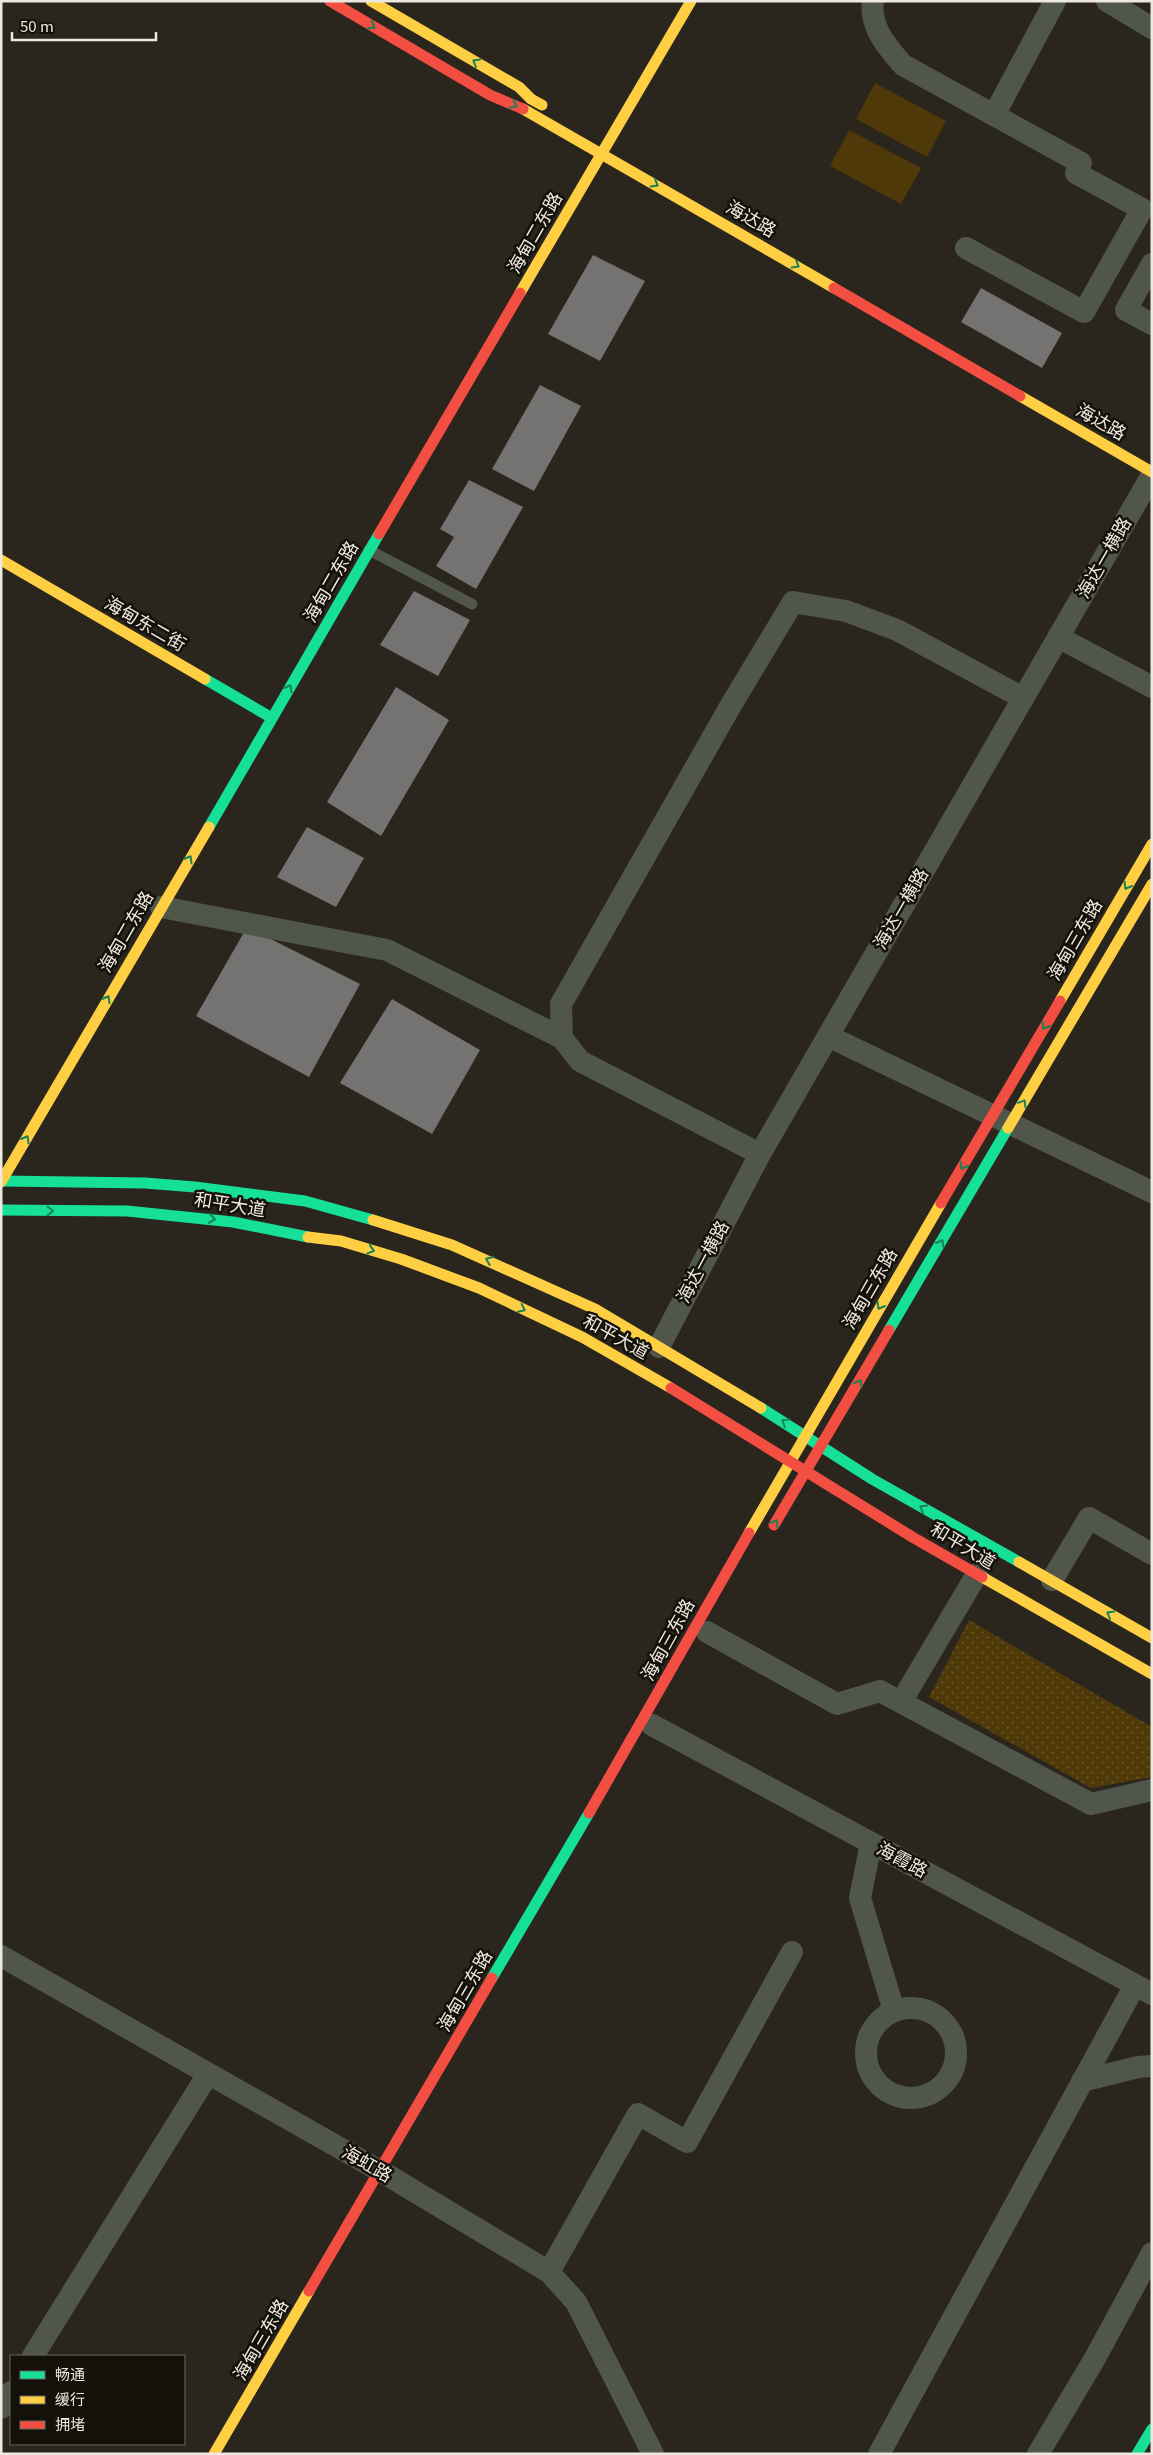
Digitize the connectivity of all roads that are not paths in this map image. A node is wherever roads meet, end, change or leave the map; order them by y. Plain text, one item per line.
1 (330, 1) edge
2 (371, 1) edge
3 (691, 1) edge
4 (873, 1) edge
5 (1055, 1) edge
6 (1107, 1) edge
7 (1152, 28) edge
8 (554, 111) dead end
9 (994, 115) junction
10 (612, 145) junction
11 (588, 151) junction
12 (602, 153) junction
13 (966, 248) dead end
14 (1152, 264) edge
15 (1152, 324) edge
16 (1152, 473) edge
17 (358, 544) dead end
18 (370, 550) junction
19 (1, 560) edge
20 (1, 570) edge
21 (472, 604) dead end
22 (1058, 637) junction
23 (1152, 687) edge
24 (1023, 698) junction
25 (261, 711) junction
26 (269, 722) junction
27 (1152, 844) edge
28 (1152, 884) edge
29 (161, 907) junction
30 (828, 1036) junction
31 (562, 1038) junction
32 (1002, 1119) junction
33 (760, 1154) junction
34 (1, 1182) edge
35 (1152, 1192) edge
36 (1, 1210) edge
37 (658, 1347) junction
38 (805, 1435) junction
39 (822, 1446) junction
40 (790, 1460) junction
41 (807, 1471) junction
42 (766, 1538) dead end
43 (1152, 1554) edge
44 (977, 1574) junction
45 (1052, 1580) junction
46 (1149, 1631) edge
47 (707, 1632) dead end
48 (1152, 1674) edge
49 (676, 1685) dead end
50 (901, 1702) junction
51 (652, 1724) junction
52 (1152, 1790) edge
53 (871, 1843) junction
54 (792, 1952) dead end
55 (1, 1956) edge
56 (1143, 1989) edge
57 (894, 2011) junction
58 (1152, 2066) edge
59 (208, 2074) junction
60 (1082, 2081) junction
61 (385, 2174) junction
62 (1152, 2253) edge
63 (549, 2272) junction
64 (34, 2355) edge
65 (10, 2394) edge
66 (1, 2408) edge
67 (1152, 2429) edge
68 (214, 2454) edge
69 (226, 2454) edge
70 (653, 2454) edge
71 (879, 2454) edge
72 (1038, 2454) edge
73 (1137, 2454) edge

1 -> 11 main road, 海达路
8 -> 2 main road
3 - 10 main road, 海甸二东路
4 - 9 street
5 - 9 street
6 - 7 street
9 - 13 street
10 - 11 main road
10 - 12 main road, 海甸二东路
11 - 12 main road, 海达路
12 -> 16 main road, 海达路
12 - 18 main road, 海甸二东路
14 - 15 street
16 - 22 street, 海达一横路
17 - 18 lane
18 - 21 lane
26 -> 18 main road, 海甸二东路
19 - 25 main road, 海甸东二街
20 - 25 main road, 海甸东二街
22 - 23 street
22 - 24 street, 海达一横路
24 - 30 street, 海达一横路
24 - 31 street
25 - 26 main road, 海甸东二街
29 -> 26 main road, 海甸二东路
27 -> 32 main road, 海甸三东路
32 -> 28 main road
29 - 31 street
34 -> 29 main road, 海甸二东路
30 - 32 street
30 - 33 street, 海达一横路
31 - 33 street
32 - 35 street
32 -> 38 main road, 海甸三东路
39 -> 32 main road
33 - 37 street, 海达一横路
37 -> 34 main road, 和平大道
36 -> 40 main road, 和平大道
38 -> 37 main road, 和平大道
38 - 39 main road, 和平大道
38 - 40 main road, 海甸三东路
39 - 41 main road
45 -> 39 main road, 和平大道
40 - 41 main road, 和平大道
40 - 61 main road, 海甸三东路
42 -> 41 main road
41 - 44 main road, 和平大道
43 - 45 street
44 - 48 main road, 和平大道
44 - 50 street
46 -> 45 main road, 和平大道
47 - 50 street
49 - 51 main road
50 - 52 street
51 - 53 street, 海霞路
51 - 61 main road
53 - 56 street, 海霞路
53 - 57 street
54 - 63 street
55 - 59 street, 海虹路
56 - 60 street
57 - 57 street
58 - 60 street
59 - 61 street, 海虹路
59 - 64 street
60 - 71 street
61 - 63 street, 海虹路
61 - 68 main road, 海甸三东路
61 - 69 main road
62 - 72 street
63 - 70 street, 海虹路
65 - 66 street
67 - 73 main road

